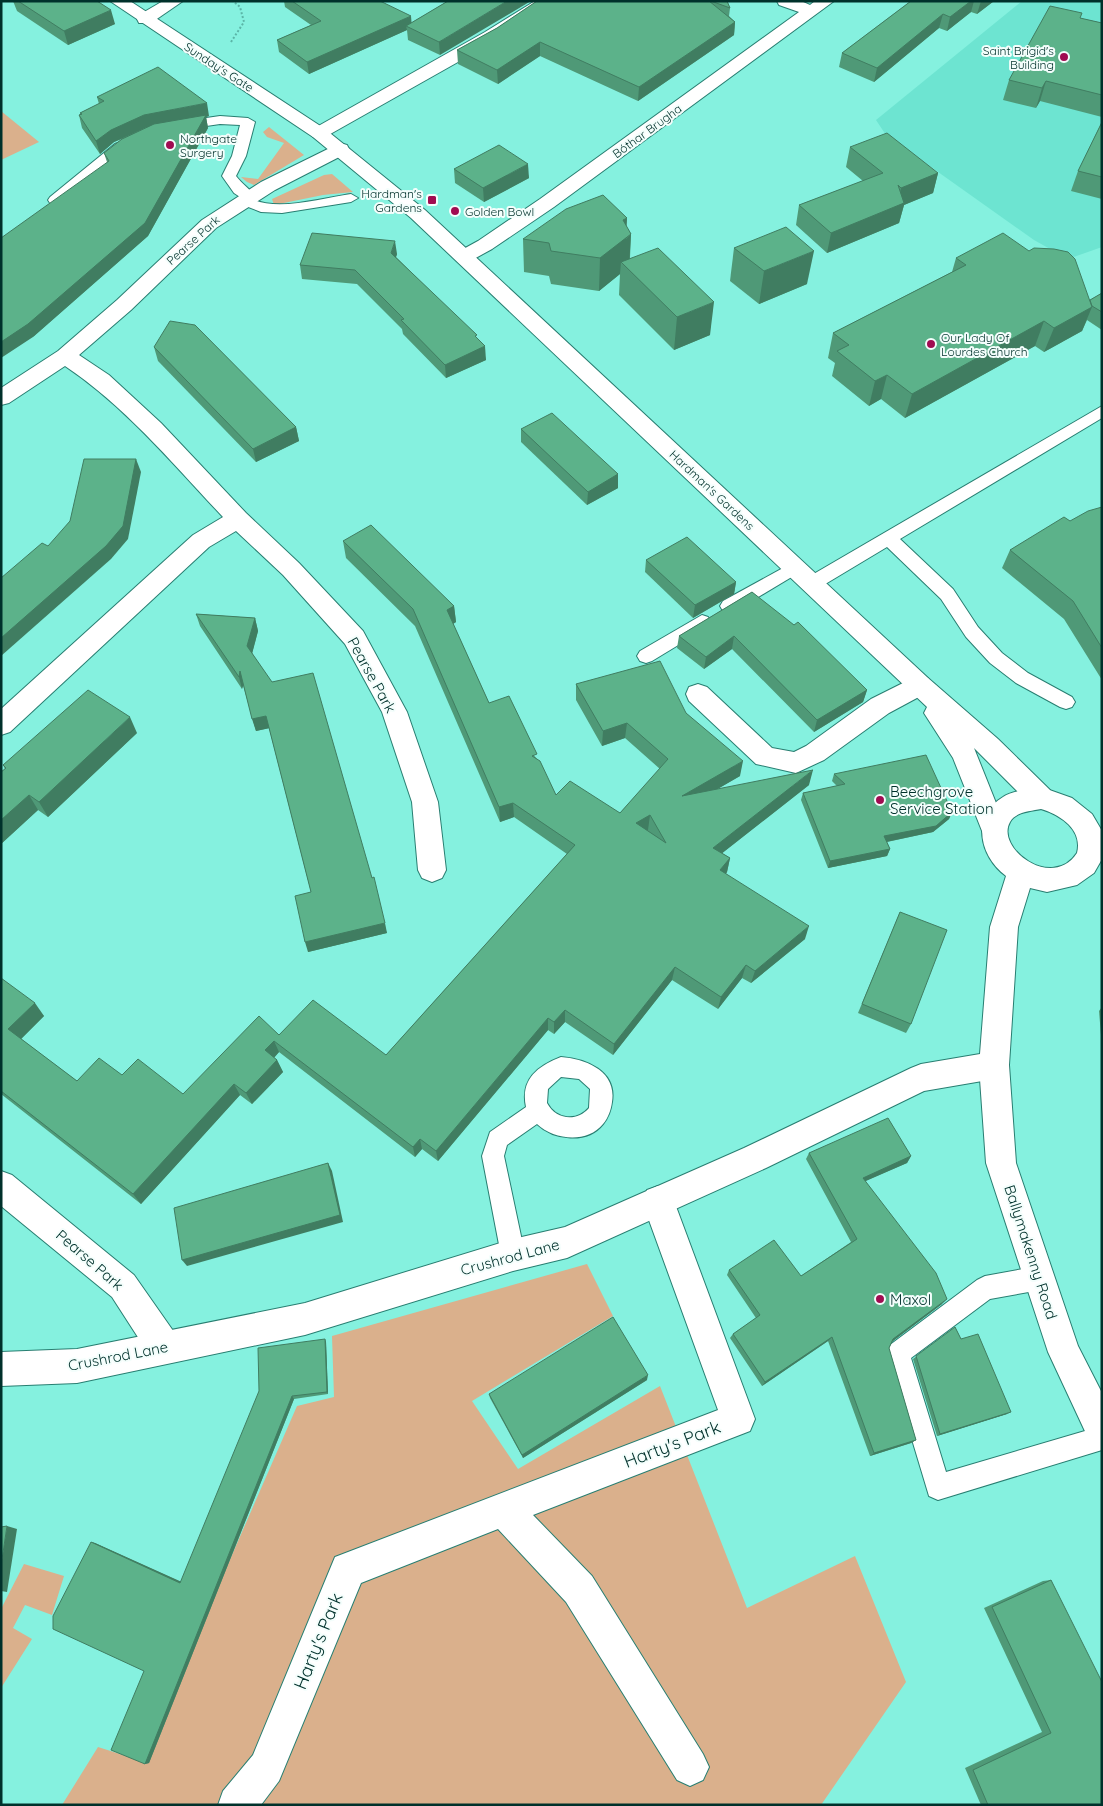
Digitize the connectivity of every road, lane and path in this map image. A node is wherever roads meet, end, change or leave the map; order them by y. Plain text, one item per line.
1 (118, 1) edge
2 (175, 1) edge
3 (233, 1) edge
4 (547, 1) edge
5 (785, 1) edge
6 (818, 6) edge
7 (145, 19) junction
8 (210, 61) junction
9 (165, 129) edge
10 (319, 133) junction
11 (145, 136) edge
12 (340, 149) junction
13 (246, 198) junction
14 (350, 198) dead end
15 (55, 200) edge
16 (465, 256) junction
17 (65, 356) junction
18 (1, 398) edge
19 (1102, 411) edge
20 (238, 519) junction
21 (889, 538) junction
22 (794, 568) junction
23 (811, 584) junction
24 (646, 656) dead end
25 (919, 685) junction
26 (698, 694) dead end
27 (1066, 702) dead end
28 (1, 725) edge
29 (1041, 798) junction
30 (1095, 826) edge
31 (993, 828) junction
32 (432, 870) dead end
33 (1021, 872) junction
34 (994, 1065) junction
35 (539, 1111) dead end
36 (1, 1186) edge
37 (658, 1201) junction
38 (513, 1255) junction
39 (1040, 1278) junction
40 (164, 1346) junction
41 (1, 1369) edge
42 (1102, 1430) edge
43 (1102, 1438) edge
44 (502, 1509) junction
45 (690, 1767) dead end
46 (238, 1805) edge

1 - 7 street, Sunday's Gate
2 - 7 street
3 - 8 path
4 - 10 street
5 - 6 street
6 - 16 street, Bóthar Brugha
7 - 8 street, Sunday's Gate
8 - 10 street, Sunday's Gate
9 - 13 lane
10 - 12 street, Hardman's Gardens
11 - 15 lane
12 - 13 street, Pearse Park
12 - 16 street, Hardman's Gardens
13 - 14 lane
13 - 17 street, Pearse Park
16 - 22 street, Hardman's Gardens
17 - 18 street, Pearse Park
17 - 20 street, Pearse Park
19 - 21 lane
20 - 28 street
20 - 32 street, Pearse Park
21 - 23 lane
21 - 27 lane
22 - 23 street, Hardman's Gardens
22 - 24 lane
23 - 25 street, Hardman's Gardens
25 - 26 street
25 - 29 street, Hardman's Gardens
25 - 31 street, Hardman's Gardens
29 - 30 street
29 - 31 street
30 - 33 street
31 - 33 street
33 - 34 street
34 - 37 street, Crushrod Lane
34 - 39 street, Ballymakenny Road
35 - 38 lane
36 - 40 street, Pearse Park
37 - 38 street, Crushrod Lane
37 - 44 street, Harty's Park
38 - 40 street, Crushrod Lane
39 - 42 street, Ballymakenny Road
39 - 43 lane
40 - 41 street, Crushrod Lane
44 - 45 street
44 - 46 street, Harty's Park

